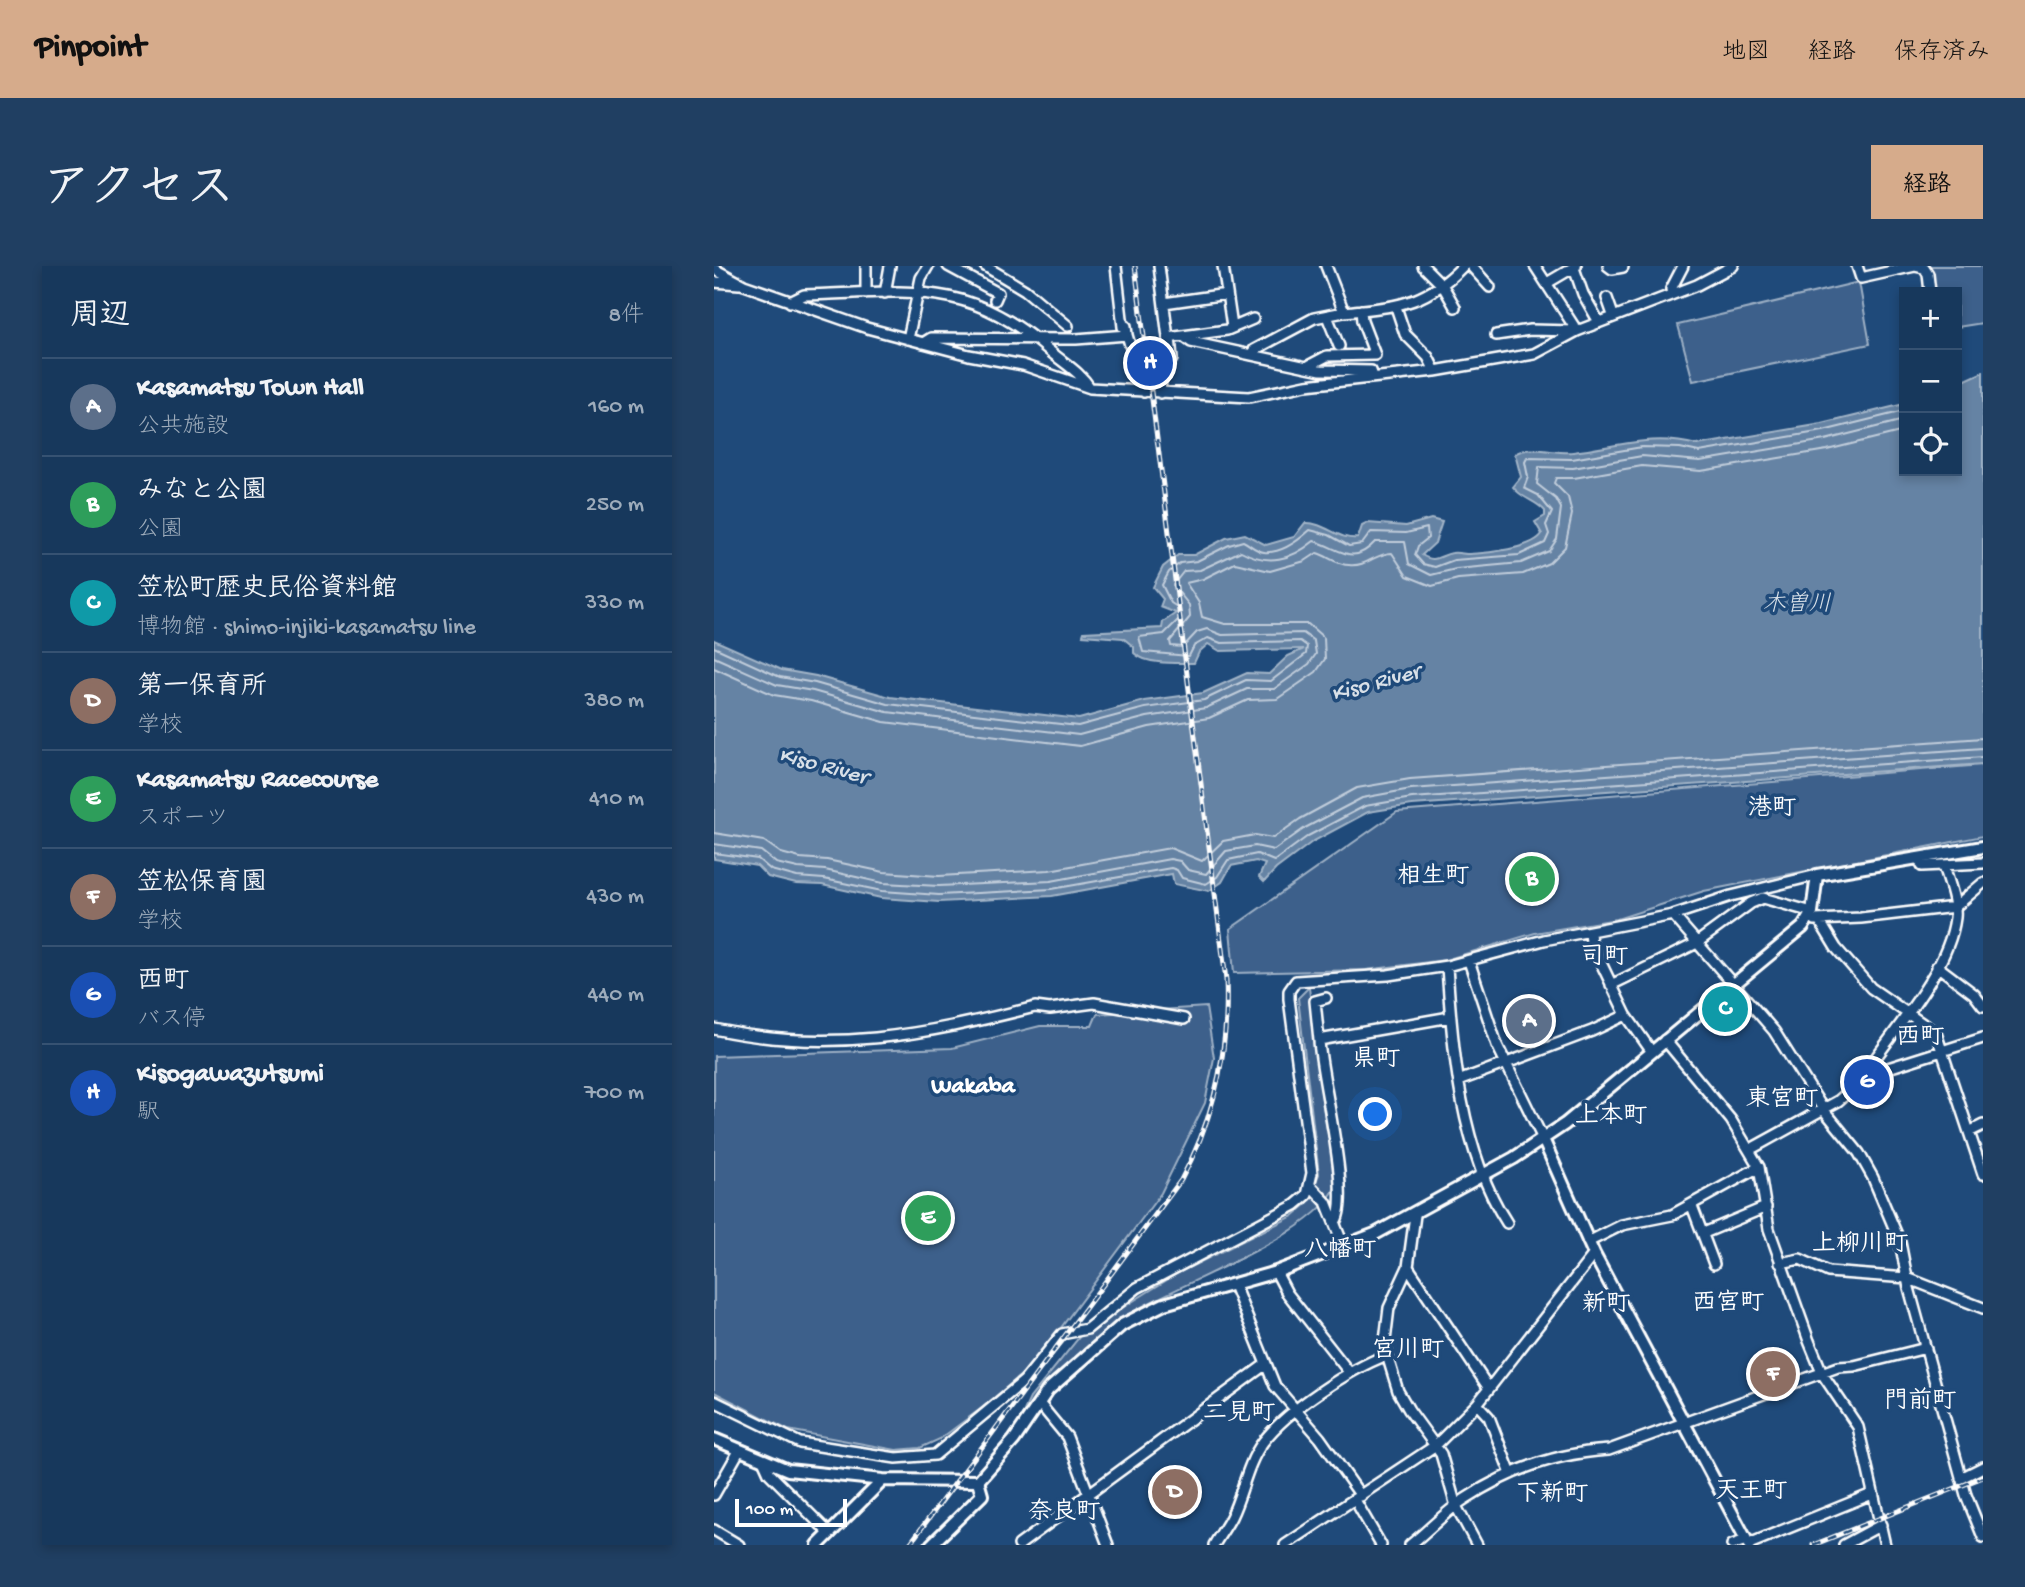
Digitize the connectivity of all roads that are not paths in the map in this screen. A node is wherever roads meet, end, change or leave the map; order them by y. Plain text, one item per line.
1 (866, 266) edge
2 (890, 266) edge
3 (928, 266) edge
4 (948, 266) edge
5 (985, 266) edge
6 (1116, 266) edge
7 (1159, 266) edge
8 (1223, 266) edge
9 (1326, 266) edge
10 (1423, 266) edge
11 (1463, 266) edge
12 (1471, 266) edge
13 (1535, 266) edge
14 (1608, 266) edge
15 (1683, 266) edge
16 (1733, 266) edge
17 (1858, 266) edge
18 (1915, 266) edge
19 (1575, 267) edge
20 (1623, 267) edge
21 (714, 270) edge
22 (714, 282) edge
23 (1547, 283) junction
24 (744, 285) junction
25 (1444, 286) junction
26 (1490, 287) dead end
27 (1929, 287) edge
28 (866, 293) junction
29 (885, 293) junction
30 (918, 293) junction
31 (1227, 293) junction
32 (1672, 294) junction
33 (1607, 298) dead end
34 (995, 300) dead end
35 (790, 302) junction
36 (1164, 303) junction
37 (1396, 307) junction
38 (1455, 307) dead end
39 (1361, 310) junction
40 (1344, 312) junction
41 (1613, 315) junction
42 (1327, 316) junction
43 (1254, 319) dead end
44 (1599, 321) junction
45 (1068, 326) dead end
46 (1232, 327) junction
47 (1577, 331) junction
48 (1127, 335) junction
49 (1496, 335) dead end
50 (1183, 336) junction
51 (1170, 337) junction
52 (1035, 338) junction
53 (908, 339) junction
54 (923, 343) junction
55 (1339, 346) dead end
56 (1251, 355) junction
57 (1310, 365) junction
58 (1436, 371) junction
59 (1373, 377) junction
60 (1090, 388) junction
61 (1144, 393) junction
62 (1160, 393) junction
63 (1983, 847) edge
64 (1918, 858) junction
65 (1983, 863) edge
66 (1944, 865) junction
67 (1817, 875) junction
68 (1983, 884) edge
69 (1955, 907) junction
70 (1673, 915) junction
71 (1813, 917) junction
72 (1590, 933) junction
73 (1695, 944) junction
74 (1469, 961) junction
75 (1447, 966) junction
76 (1937, 966) junction
77 (1732, 983) junction
78 (1611, 985) junction
79 (1326, 998) dead end
80 (1983, 1006) edge
81 (1906, 1014) junction
82 (1626, 1015) junction
83 (1450, 1017) junction
84 (1184, 1019) dead end
85 (714, 1029) edge
86 (1983, 1038) edge
87 (1319, 1040) junction
88 (1665, 1040) junction
89 (1944, 1050) junction
90 (1652, 1052) junction
91 (1506, 1064) junction
92 (1869, 1074) junction
93 (1461, 1080) junction
94 (1823, 1109) junction
95 (1983, 1125) edge
96 (1969, 1132) junction
97 (1543, 1139) junction
98 (1751, 1149) junction
99 (1759, 1167) junction
100 (1983, 1174) edge
101 (1482, 1175) junction
102 (1310, 1185) junction
103 (1692, 1206) junction
104 (1766, 1208) junction
105 (1415, 1215) junction
106 (1335, 1222) junction
107 (1507, 1223) dead end
108 (1704, 1233) junction
109 (1588, 1242) junction
110 (1344, 1247) junction
111 (1594, 1254) junction
112 (1714, 1264) dead end
113 (1780, 1264) junction
114 (1408, 1267) junction
115 (1276, 1272) junction
116 (1907, 1278) junction
117 (1234, 1285) junction
118 (1983, 1308) edge
119 (1926, 1348) junction
120 (1387, 1355) junction
121 (1266, 1364) junction
122 (1349, 1372) junction
123 (1823, 1375) junction
124 (1488, 1387) junction
125 (714, 1401) edge
126 (1040, 1403) junction
127 (1477, 1404) junction
128 (1297, 1412) junction
129 (1684, 1424) junction
130 (714, 1439) edge
131 (1436, 1446) junction
132 (739, 1451) junction
133 (764, 1462) junction
134 (1983, 1467) edge
135 (1511, 1474) junction
136 (1961, 1478) junction
137 (883, 1480) junction
138 (978, 1481) junction
139 (1872, 1494) junction
140 (714, 1496) edge
141 (1089, 1496) junction
142 (1357, 1498) junction
143 (1456, 1506) junction
144 (1881, 1525) junction
145 (714, 1530) edge
146 (830, 1534) junction
147 (1983, 1537) edge
148 (1748, 1543) edge
149 (739, 1545) edge
150 (818, 1545) edge
151 (931, 1545) edge
152 (1019, 1545) edge
153 (1108, 1545) edge
154 (1214, 1545) edge
155 (1285, 1545) edge
156 (1381, 1545) edge
157 (1410, 1545) edge
158 (1477, 1545) edge
159 (1732, 1545) edge
160 (1844, 1545) edge
161 (1885, 1545) edge

1 - 28 street
2 - 29 street
3 - 30 street
4 - 34 street
5 - 45 street
6 - 48 street
7 - 36 street
8 - 31 street
9 - 40 street
10 - 25 street
11 - 25 street
12 - 26 street
13 - 23 street
14 - 20 street
15 - 32 street
16 - 32 street
17 - 18 street
18 - 27 street
19 - 23 street
19 - 44 street
21 - 24 street
22 - 24 street
23 - 47 street
24 - 35 street
25 - 37 street
25 - 38 street
28 - 29 street
28 - 35 street
29 - 30 street
30 - 52 street
30 - 53 street
31 - 36 street
31 - 46 street
32 - 41 street
33 - 41 street
35 - 53 street
36 - 51 street
37 - 39 street
37 - 58 street
39 - 40 street
39 - 57 street
40 - 42 street
41 - 44 street
42 - 55 street
42 - 56 street
43 - 46 street
44 - 47 street
46 - 50 street
47 - 49 street
47 - 58 street
48 - 52 street
48 - 61 street
50 - 51 street
50 - 56 street
51 - 62 street
52 - 54 street
52 - 60 street
53 - 54 street
54 - 60 street
56 - 57 street
57 - 59 street
58 - 59 street
59 - 62 street
60 - 61 street
61 - 62 street
63 - 64 main road
64 - 66 street
64 - 67 main road
65 - 66 street
66 - 69 street
67 - 70 street
67 - 71 main road
68 - 69 street
69 - 71 street
69 - 76 street
70 - 72 street
70 - 73 street
71 - 73 street
71 - 77 main road
71 - 81 street
72 - 74 street
72 - 78 street
73 - 77 street
73 - 78 street
74 - 75 street
74 - 91 street
75 - 83 street
75 - 102 street
76 - 80 street
76 - 81 street
77 - 88 main road
77 - 94 street
78 - 82 street
79 - 87 street
81 - 89 street
81 - 92 street
82 - 90 street
82 - 91 street
83 - 87 street
83 - 93 street
84 - 85 street
86 - 89 street
87 - 106 street
88 - 90 main road
88 - 98 street
89 - 92 street
89 - 96 street
90 - 97 main road
91 - 93 street
91 - 97 street
92 - 94 street
93 - 101 street
94 - 98 street
94 - 116 street
95 - 96 street
96 - 100 street
97 - 101 main road
97 - 109 main road
98 - 99 street
99 - 103 street
99 - 104 street
101 - 105 main road
101 - 107 street
102 - 106 street
102 - 125 street
103 - 108 street
103 - 109 street
104 - 108 street
104 - 113 street
105 - 110 main road
105 - 114 street
106 - 110 street
108 - 112 street
109 - 111 main road
110 - 115 main road
111 - 124 street
111 - 129 main road
113 - 116 street
113 - 123 street
114 - 120 street
114 - 124 street
115 - 117 main road
115 - 122 street
116 - 118 street
116 - 119 street
117 - 121 street
117 - 126 main road
119 - 123 street
119 - 136 street
120 - 122 street
120 - 131 street
121 - 128 street
121 - 141 street
122 - 128 street
123 - 129 street
123 - 139 street
124 - 127 street
126 - 138 main road
126 - 141 street
127 - 131 street
127 - 135 street
128 - 142 street
128 - 154 street
129 - 135 street
129 - 148 main road
130 - 132 main road
131 - 142 street
131 - 143 street
132 - 133 main road
132 - 140 street
133 - 137 main road
133 - 146 street
134 - 136 street
135 - 143 street
136 - 147 street
137 - 138 main road
137 - 146 main road
138 - 151 main road
139 - 144 street
139 - 148 street
141 - 152 street
141 - 153 street
142 - 155 street
142 - 156 street
143 - 157 street
143 - 158 street
144 - 160 street
144 - 161 street
145 - 149 street
146 - 150 main road
148 - 159 street

